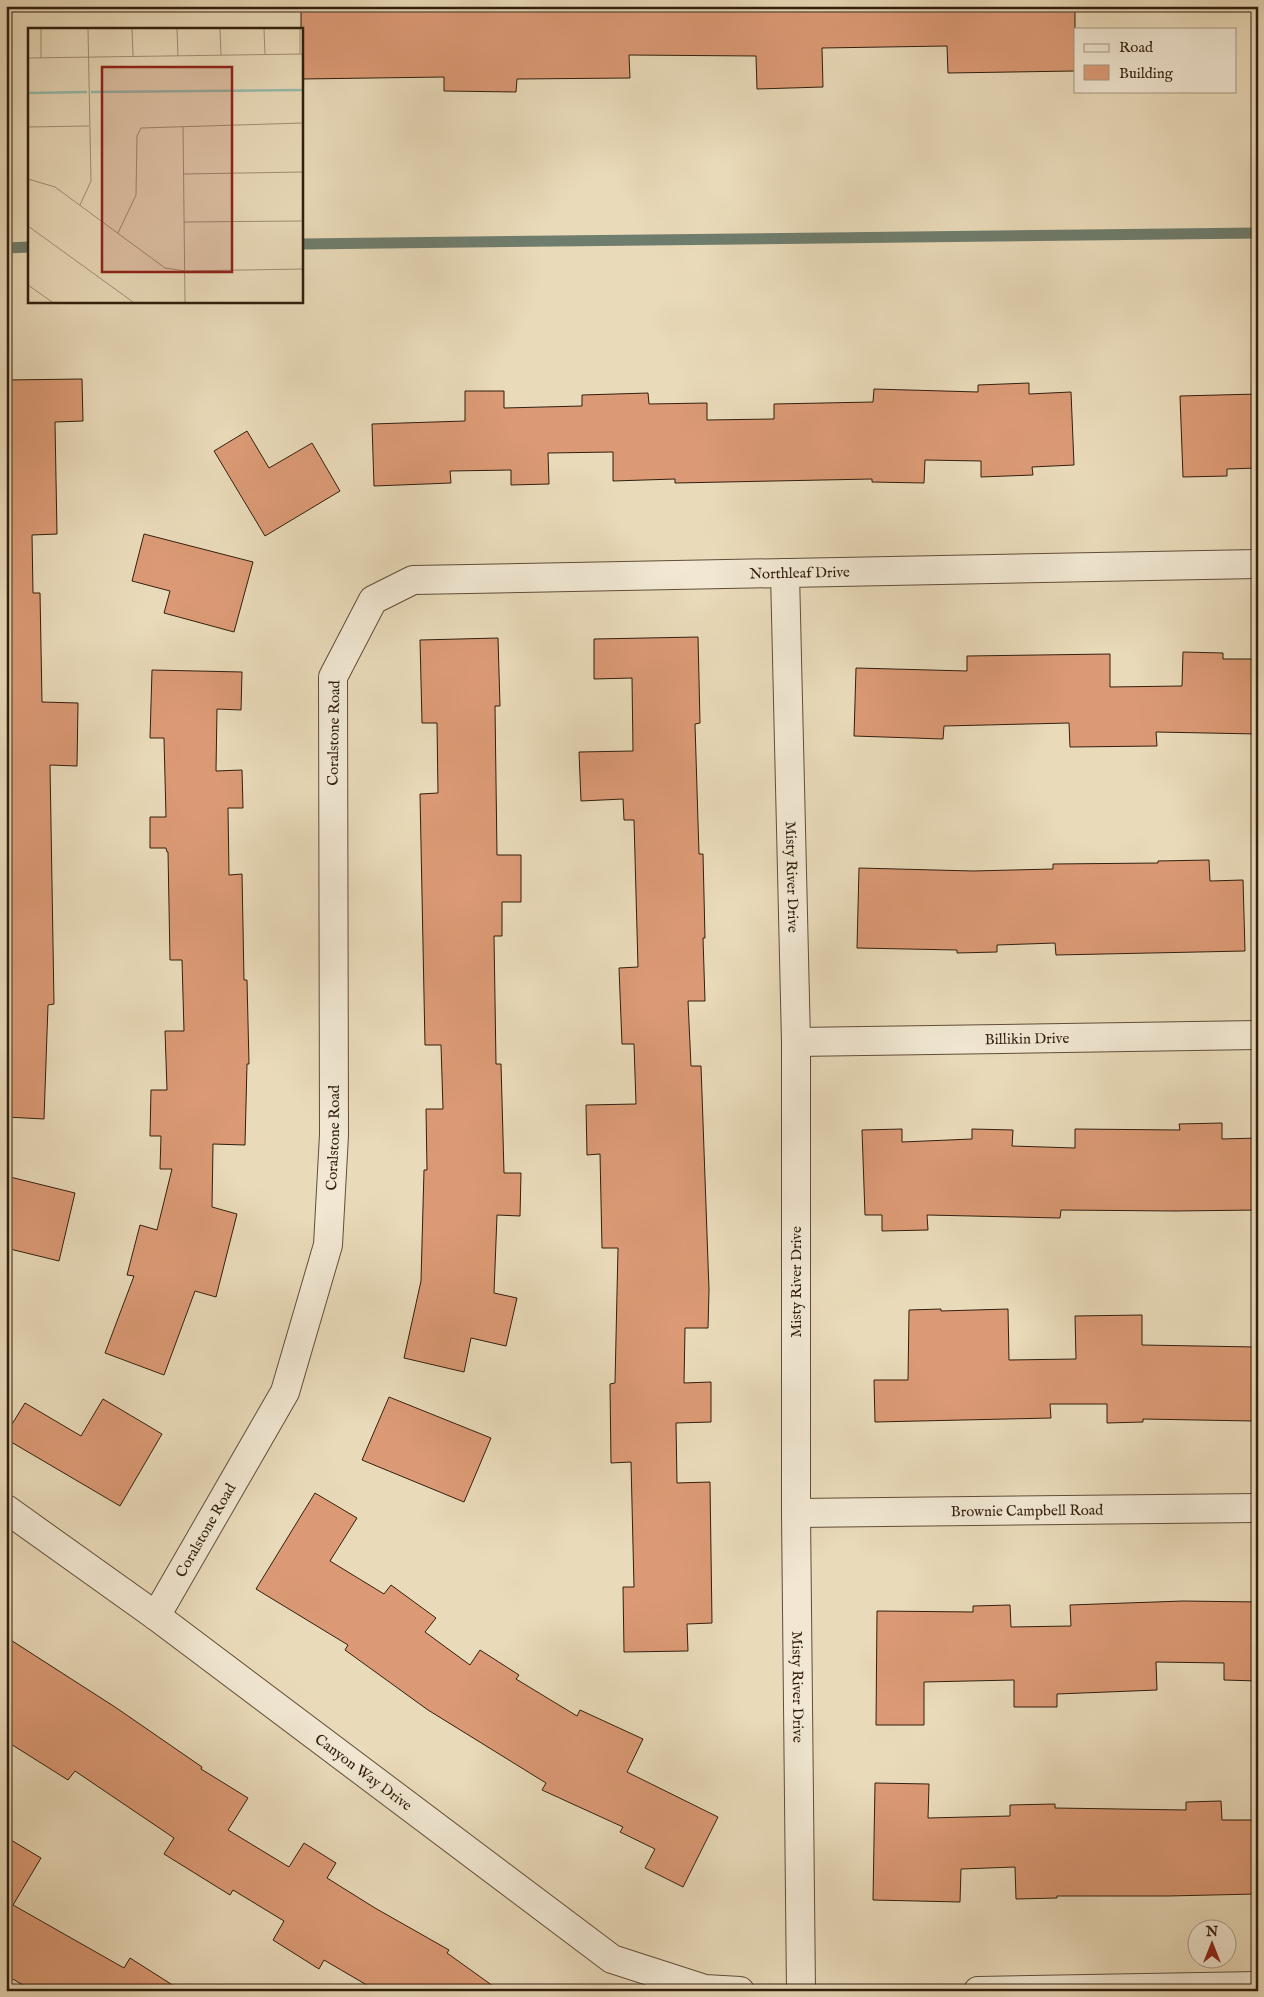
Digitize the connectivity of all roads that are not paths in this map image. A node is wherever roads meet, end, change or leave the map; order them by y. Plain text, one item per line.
1 (1258, 564) edge
2 (785, 573) junction
3 (359, 625) joint
4 (1258, 1035) edge
5 (796, 1042) junction
6 (1258, 1508) edge
7 (6, 1509) edge
8 (796, 1513) junction
9 (156, 1616) junction
10 (1258, 1986) edge
11 (740, 1991) edge
12 (801, 1991) edge
13 (978, 1991) edge

1 - 2 street, Northleaf Drive
2 - 3 street, Northleaf Drive
2 - 5 street, Misty River Drive
3 - 9 street, Coralstone Road
4 - 5 street, Billikin Drive
5 - 8 street, Misty River Drive
6 - 8 street, Brownie Campbell Road
7 - 9 street, Canyon Way Drive
8 - 12 street, Misty River Drive
9 - 11 street, Canyon Way Drive
10 - 13 street

